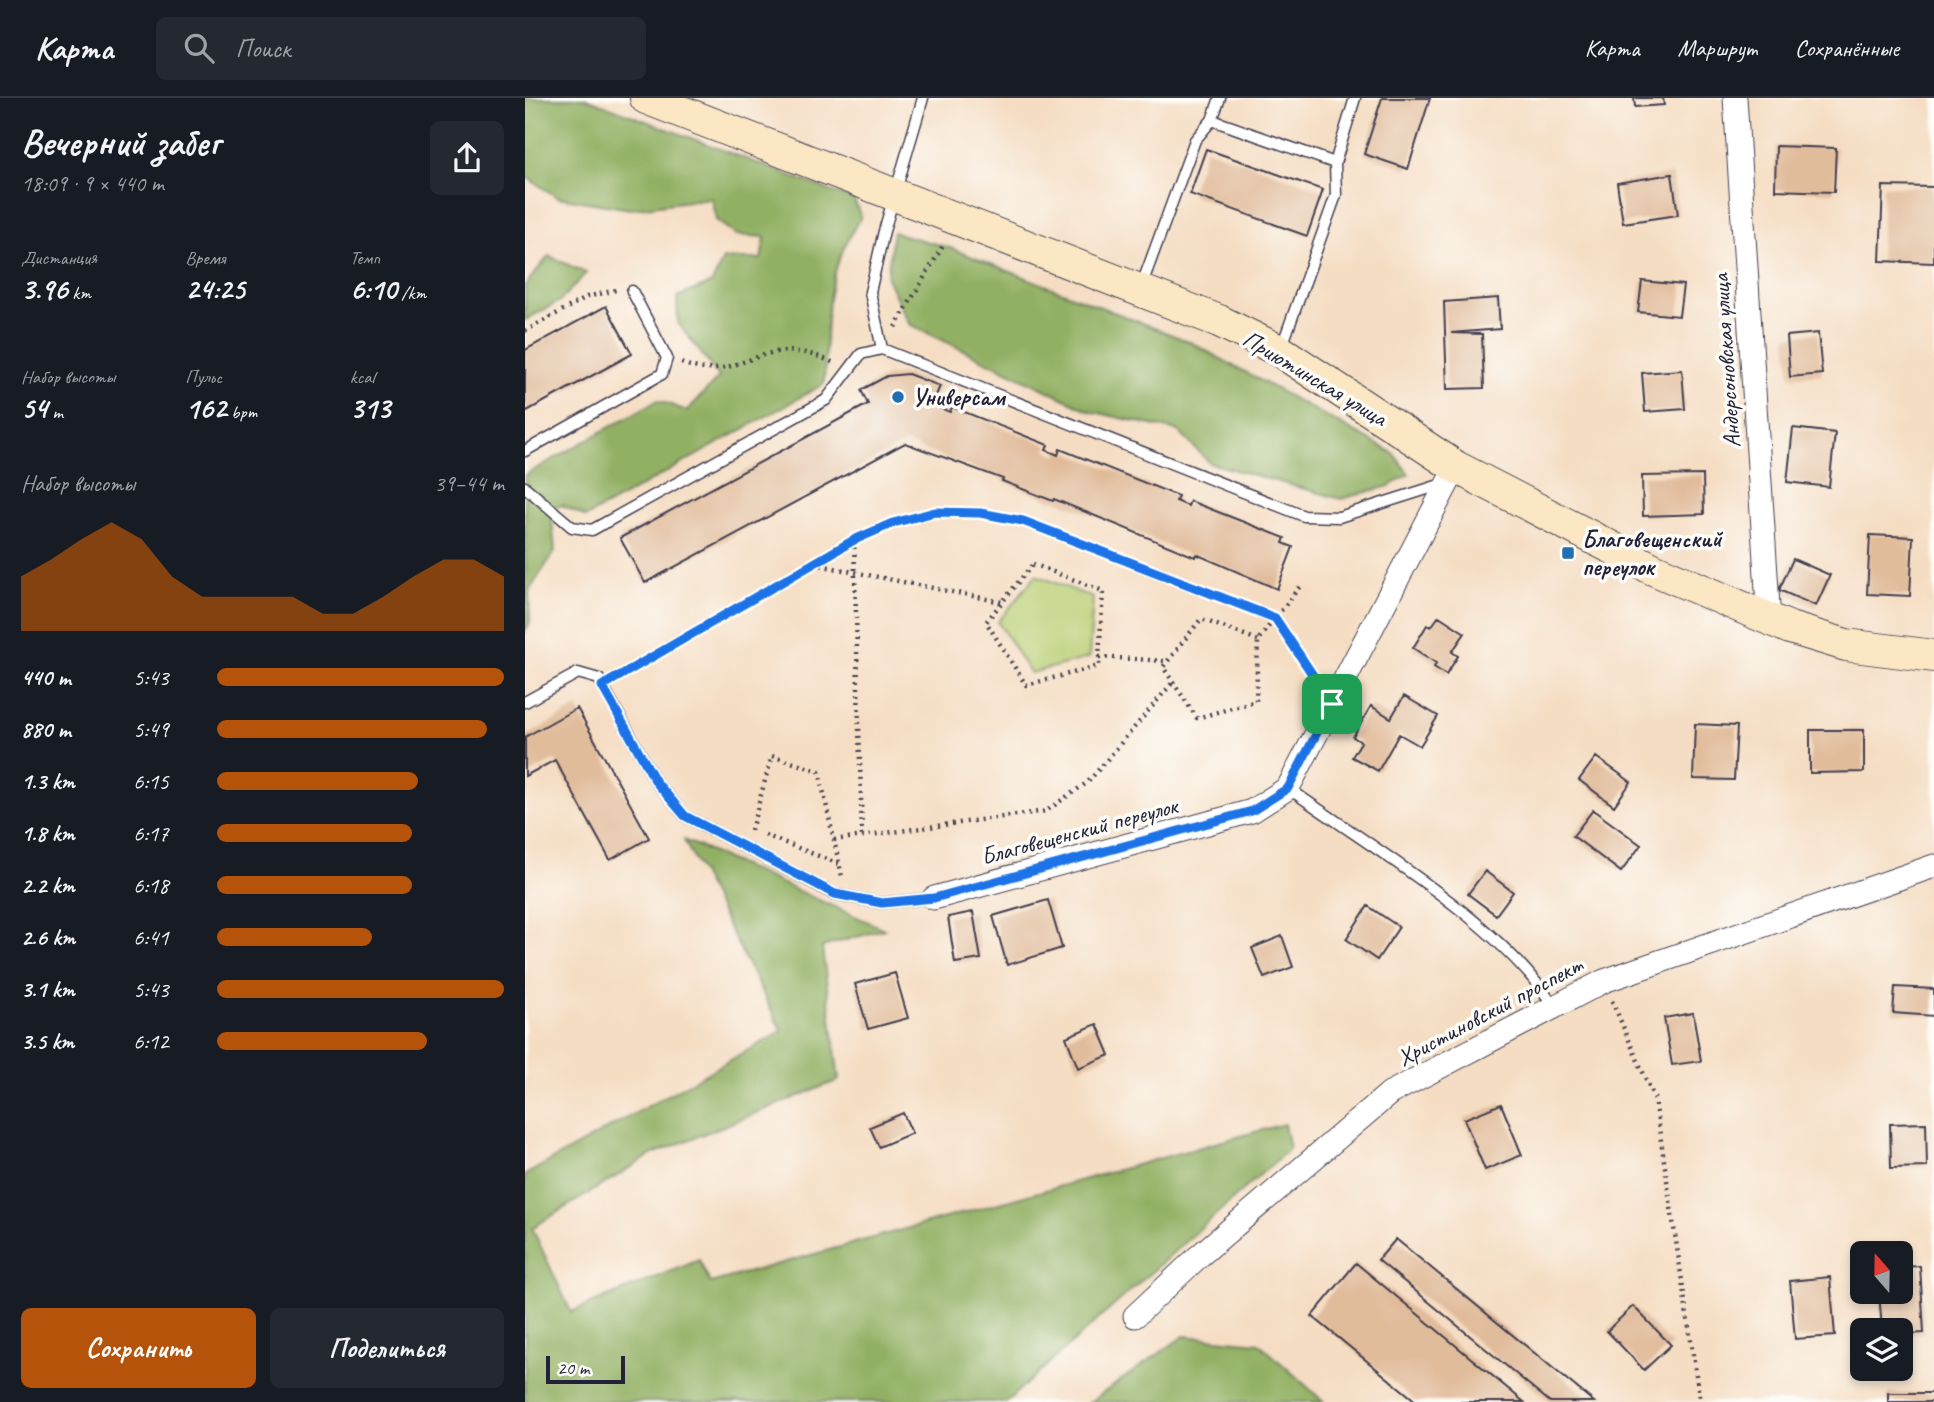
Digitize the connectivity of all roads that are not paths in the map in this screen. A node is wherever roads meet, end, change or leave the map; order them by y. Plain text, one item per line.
1 (648, 98) edge
2 (923, 98) edge
3 (1220, 98) edge
4 (1355, 98) edge
5 (1735, 98) edge
6 (1212, 120) junction
7 (1335, 163) junction
8 (896, 194) junction
9 (1140, 289) junction
10 (632, 291) road end
11 (882, 349) junction
12 (1280, 351) junction
13 (525, 451) edge
14 (1452, 475) junction
15 (525, 487) edge
16 (1769, 621) junction
17 (1934, 656) edge
18 (525, 702) edge
19 (1288, 788) junction
20 (1934, 866) edge
21 (934, 898) joint
22 (1554, 1007) junction
23 (1135, 1316) dead end

1 - 8 street, Приютинская улица
2 - 8 lane
3 - 6 lane
4 - 7 lane
5 - 16 street, Андерсоновская улица
6 - 7 lane
6 - 9 lane
7 - 12 lane
8 - 9 street, Приютинская улица
8 - 11 lane
9 - 12 street, Приютинская улица
10 - 13 lane
11 - 14 lane
11 - 15 lane
12 - 14 street, Приютинская улица
14 - 16 street, Приютинская улица
14 - 19 street, Благовещенский переулок
16 - 17 street, Приютинская улица
18 - 21 lane
19 - 21 street, Благовещенский переулок
19 - 22 lane
20 - 22 street, Христиновский проспект
22 - 23 street, Христиновский проспект

